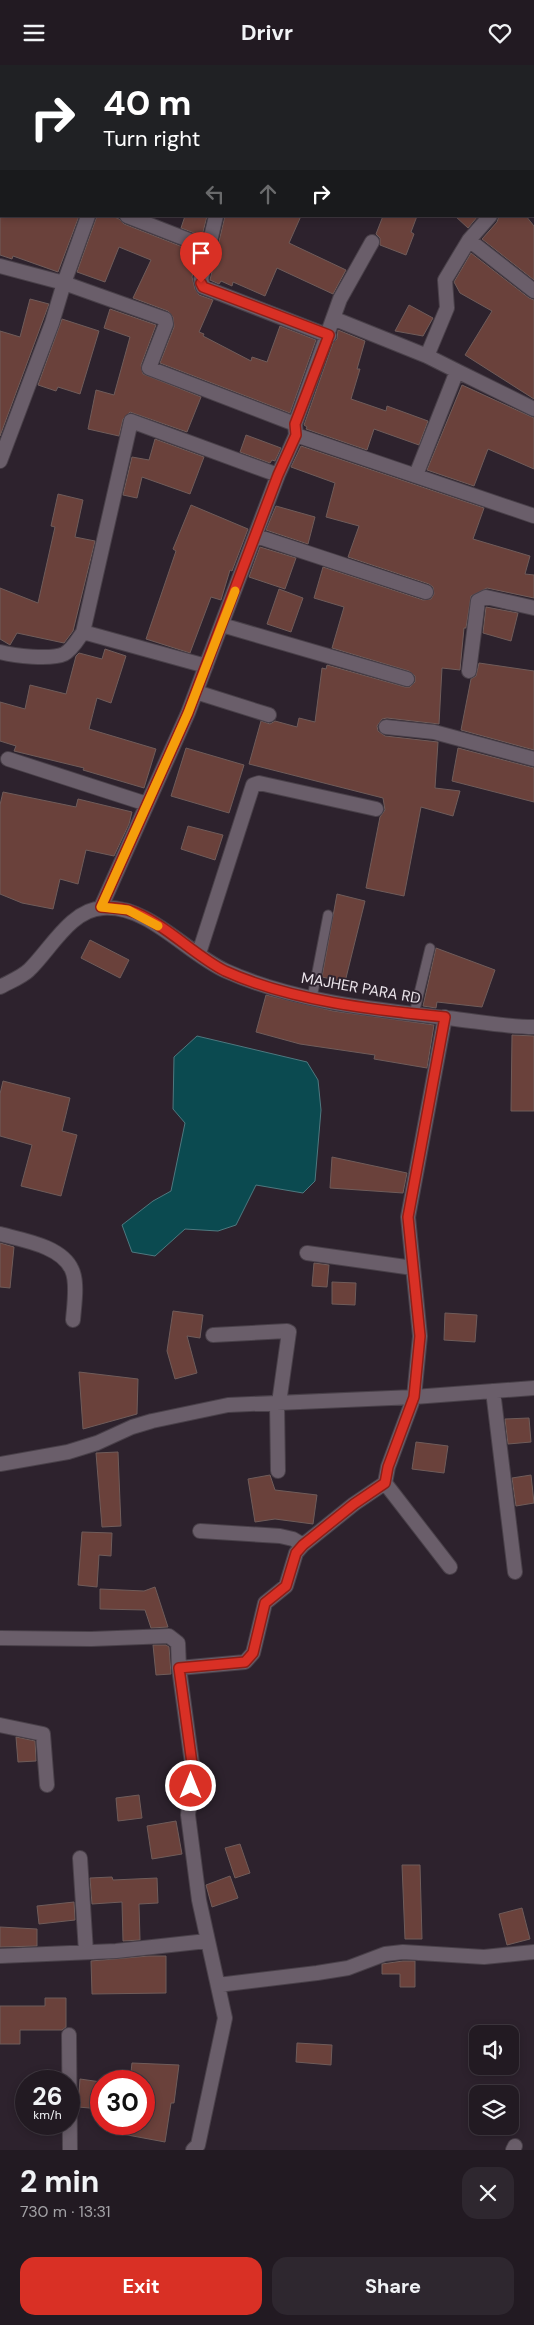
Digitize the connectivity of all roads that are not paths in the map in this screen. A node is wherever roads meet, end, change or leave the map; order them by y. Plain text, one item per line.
1 (88, 217) edge
2 (130, 217) edge
3 (216, 217) edge
4 (489, 217) edge
5 (470, 240) junction
6 (372, 242) dead end
7 (209, 248) junction
8 (0, 266) edge
9 (64, 283) junction
10 (534, 291) edge
11 (335, 319) junction
12 (329, 335) junction
13 (427, 356) junction
14 (457, 371) junction
15 (534, 409) edge
16 (295, 429) junction
17 (0, 461) edge
18 (278, 475) junction
19 (416, 475) junction
20 (534, 516) edge
21 (256, 536) junction
22 (426, 592) dead end
23 (534, 608) edge
24 (222, 625) junction
25 (83, 633) junction
26 (0, 652) edge
27 (206, 667) junction
28 (469, 671) dead end
29 (406, 679) dead end
30 (196, 692) junction
31 (269, 715) dead end
32 (386, 727) dead end
33 (8, 759) dead end
34 (534, 759) edge
35 (146, 804) junction
36 (376, 809) dead end
37 (101, 907) junction
38 (328, 915) dead end
39 (430, 948) dead end
40 (199, 953) junction
41 (0, 987) edge
42 (312, 998) junction
43 (414, 1014) junction
44 (445, 1017) junction
45 (530, 1027) edge
46 (0, 1234) edge
47 (307, 1253) dead end
48 (413, 1268) junction
49 (73, 1320) dead end
50 (214, 1335) dead end
51 (534, 1388) edge
52 (493, 1391) junction
53 (414, 1397) junction
54 (278, 1403) junction
55 (0, 1464) edge
56 (278, 1471) dead end
57 (385, 1483) junction
58 (200, 1531) dead end
59 (303, 1545) junction
60 (450, 1567) dead end
61 (515, 1573) dead end
62 (0, 1638) edge
63 (179, 1668) junction
64 (0, 1725) edge
65 (47, 1785) dead end
66 (80, 1858) dead end
67 (208, 1941) junction
68 (86, 1952) junction
69 (534, 1952) edge
70 (0, 1957) edge
71 (218, 1985) junction
72 (69, 2035) dead end
73 (70, 2150) edge
74 (193, 2150) edge

1 - 9 street
2 - 7 street
3 - 7 street
4 - 5 street
5 - 10 street
5 - 13 street
6 - 11 street
7 - 12 street
8 - 9 street
9 - 16 street
9 - 17 street
11 - 12 street
11 - 13 street
12 - 16 street
13 - 14 street
14 - 15 street
14 - 19 street
16 - 18 street
16 - 19 street
18 - 21 street
18 - 25 street
19 - 20 street
21 - 22 street
21 - 24 street
23 - 28 street
24 - 27 street
24 - 29 street
25 - 26 street
25 - 27 street
27 - 30 street
30 - 31 street
30 - 35 street
32 - 34 street
33 - 35 street
35 - 37 street
36 - 40 street
37 - 40 street, MAJHER PARA RD
37 - 41 street, MAJHER PARA RD
38 - 42 lane
39 - 43 lane
40 - 42 street, MAJHER PARA RD
42 - 43 street, MAJHER PARA RD
43 - 44 street, MAJHER PARA RD
44 - 45 street, MAJHER PARA RD
44 - 48 street
46 - 49 street
47 - 48 street
48 - 53 street
50 - 54 street
51 - 52 street
52 - 53 street
52 - 61 street
53 - 54 street
53 - 57 street
54 - 55 street
54 - 56 street
57 - 59 street
57 - 60 street
58 - 59 street
59 - 63 street
62 - 63 street
63 - 67 street
64 - 65 street
66 - 68 street
67 - 68 street
67 - 71 street
68 - 70 street
69 - 71 street
71 - 74 street
72 - 73 street

